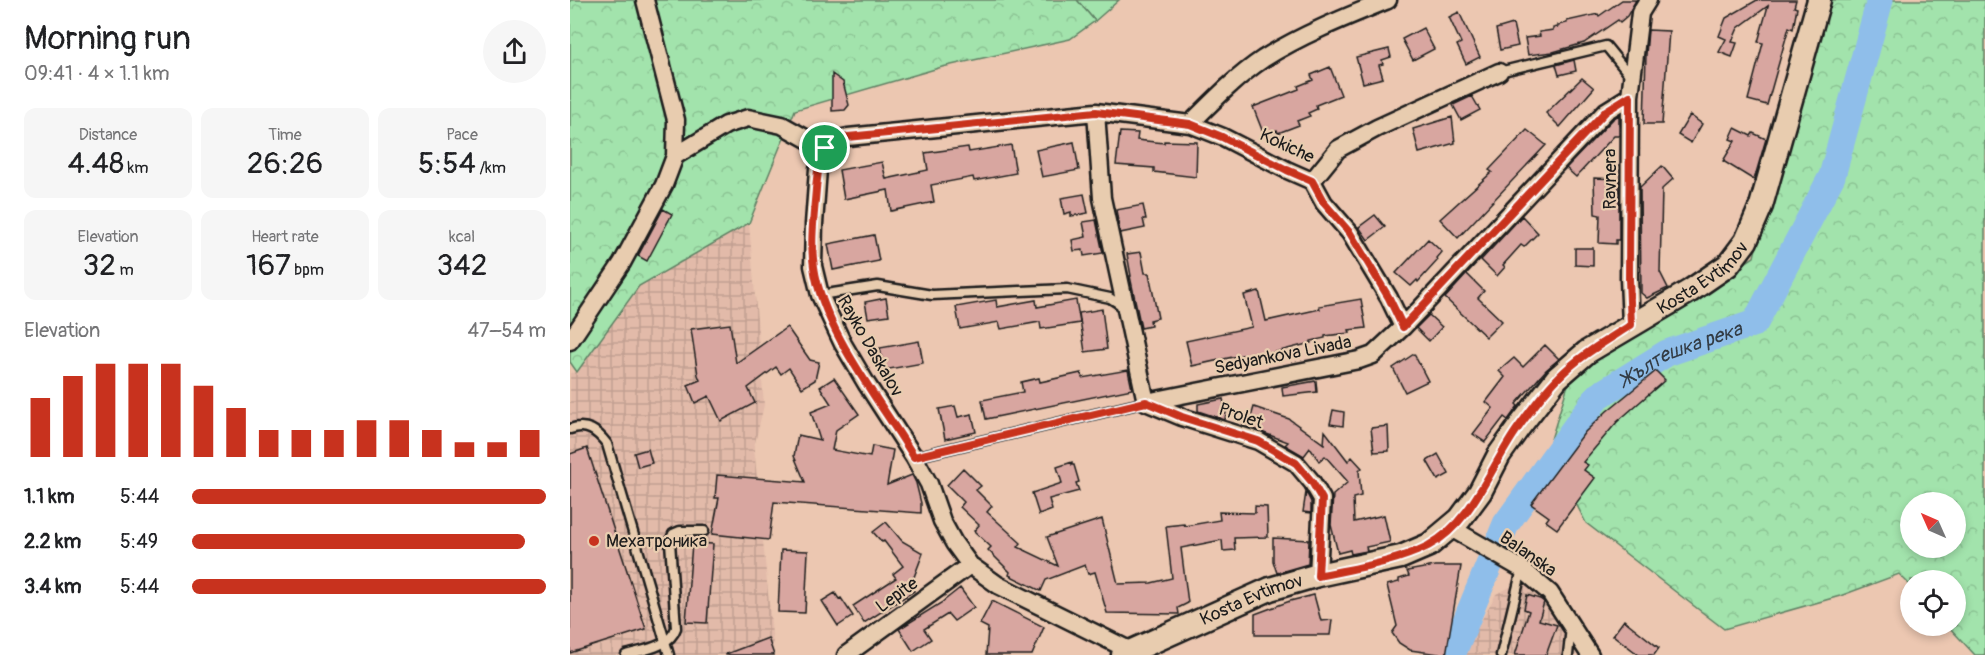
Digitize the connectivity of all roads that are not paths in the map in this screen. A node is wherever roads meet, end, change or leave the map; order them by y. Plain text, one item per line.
1 (645, 0) edge
2 (1388, 0) edge
3 (1648, 0) edge
4 (1819, 0) edge
5 (1499, 72) joint
6 (1632, 78) junction
7 (1630, 96) junction
8 (1096, 112) junction
9 (1190, 124) junction
10 (825, 148) junction
11 (675, 156) junction
12 (1312, 181) junction
13 (820, 295) junction
14 (1127, 309) junction
15 (1631, 325) junction
16 (1403, 327) junction
17 (570, 341) edge
18 (1146, 402) junction
19 (570, 429) edge
20 (914, 457) junction
21 (1451, 528) junction
22 (704, 531) dead end
23 (970, 565) junction
24 (1517, 566) junction
25 (1318, 576) junction
26 (1571, 624) junction
27 (664, 643) junction
28 (1129, 654) edge
29 (626, 655) edge
30 (669, 655) edge
31 (846, 655) edge
32 (1502, 655) edge
33 (1568, 655) edge
34 (1590, 655) edge

1 - 11 street
2 - 9 street
3 - 6 street, Ravnera
4 - 15 main road, Kosta Evtimov
5 - 6 lane, Kokiche
5 - 12 street, Kokiche
6 - 7 street, Ravnera
7 - 15 street, Ravnera
7 - 16 street, Sedyankova Livada
8 - 9 street
8 - 10 street
8 - 14 street
9 - 12 street, Kokiche
10 - 11 street
10 - 13 street, Rayko Daskalov
11 - 17 street
12 - 16 street
13 - 14 lane
13 - 20 street, Rayko Daskalov
14 - 18 street
15 - 21 main road, Kosta Evtimov
16 - 18 street, Sedyankova Livada
18 - 20 lane, Sedyankova Livada
18 - 25 street, Prolet
19 - 27 lane
20 - 23 street, Rayko Daskalov
21 - 24 street, Balanska
21 - 25 main road, Kosta Evtimov
22 - 27 lane
23 - 28 street, Rayko Daskalov
23 - 31 street, Lepite
24 - 26 street, Balanska
24 - 32 lane
25 - 28 main road, Kosta Evtimov
26 - 33 lane
26 - 34 street, Balanska
27 - 29 lane
27 - 30 lane

